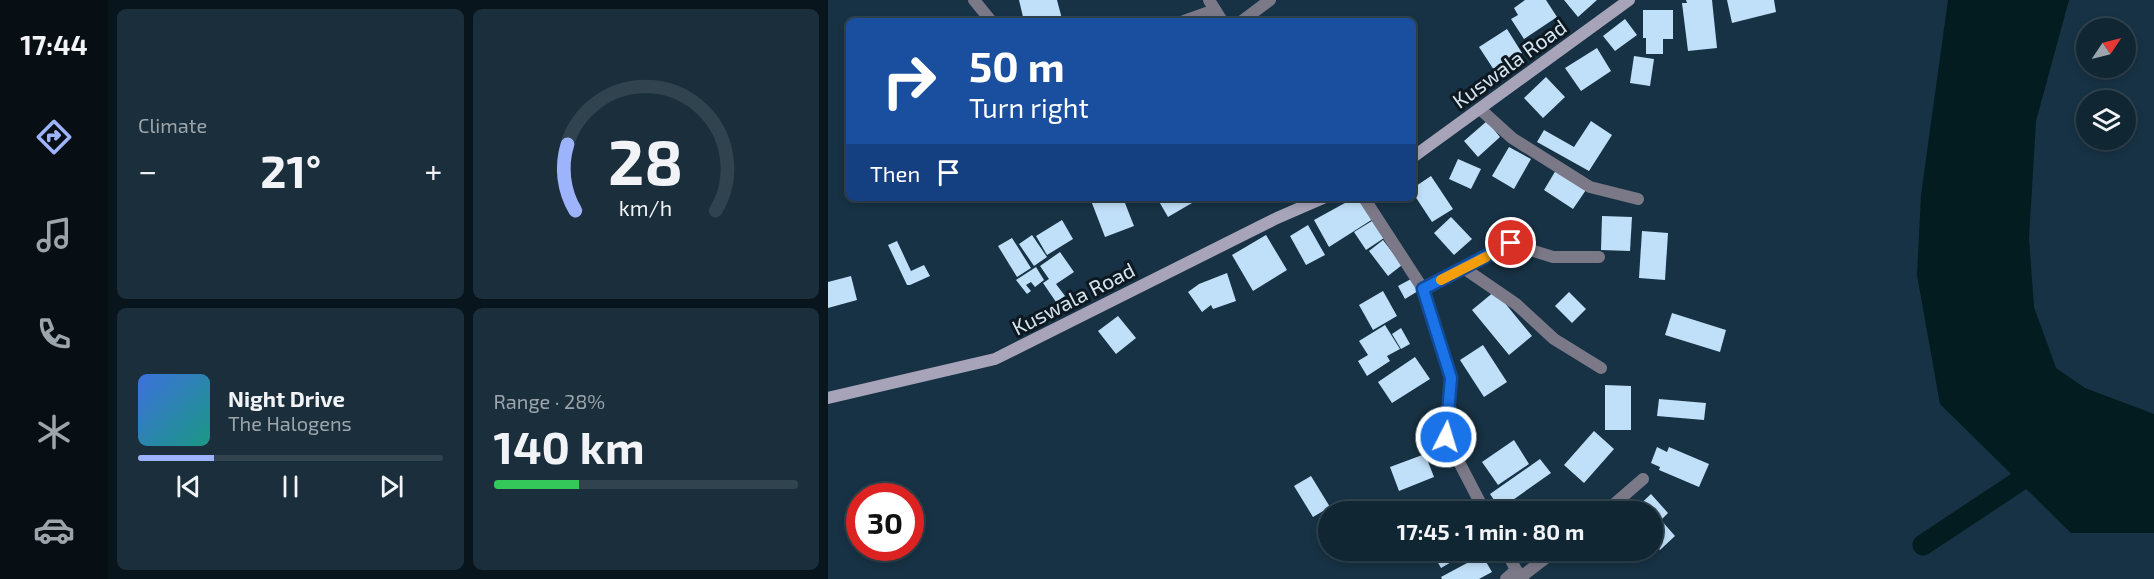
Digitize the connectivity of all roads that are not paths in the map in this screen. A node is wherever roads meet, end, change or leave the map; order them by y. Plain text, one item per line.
1 (974, 0) edge
2 (1270, 0) edge
3 (1629, 0) edge
4 (1212, 5) edge
5 (989, 18) edge
6 (1189, 18) edge
7 (1220, 18) edge
8 (1246, 18) edge
9 (1480, 109) junction
10 (1416, 155) edge
11 (1638, 199) dead end
12 (1316, 201) edge
13 (1366, 201) edge
14 (1599, 257) dead end
15 (1465, 269) junction
16 (1423, 289) junction
17 (1601, 368) dead end
18 (828, 398) edge
19 (1643, 479) dead end
20 (1479, 501) edge
21 (1618, 501) edge
22 (1512, 561) edge
23 (1540, 561) edge
24 (1520, 575) edge
25 (1506, 579) edge

1 - 5 street
2 - 8 street
3 - 9 street, Kuswala Road
4 - 6 street
4 - 7 street
9 - 10 street, Kuswala Road
9 - 11 street
12 - 18 street, Kuswala Road
13 - 16 street
14 - 15 street
15 - 16 street
15 - 17 street
16 - 20 street
19 - 21 street
22 - 24 street
23 - 24 street
24 - 25 street

